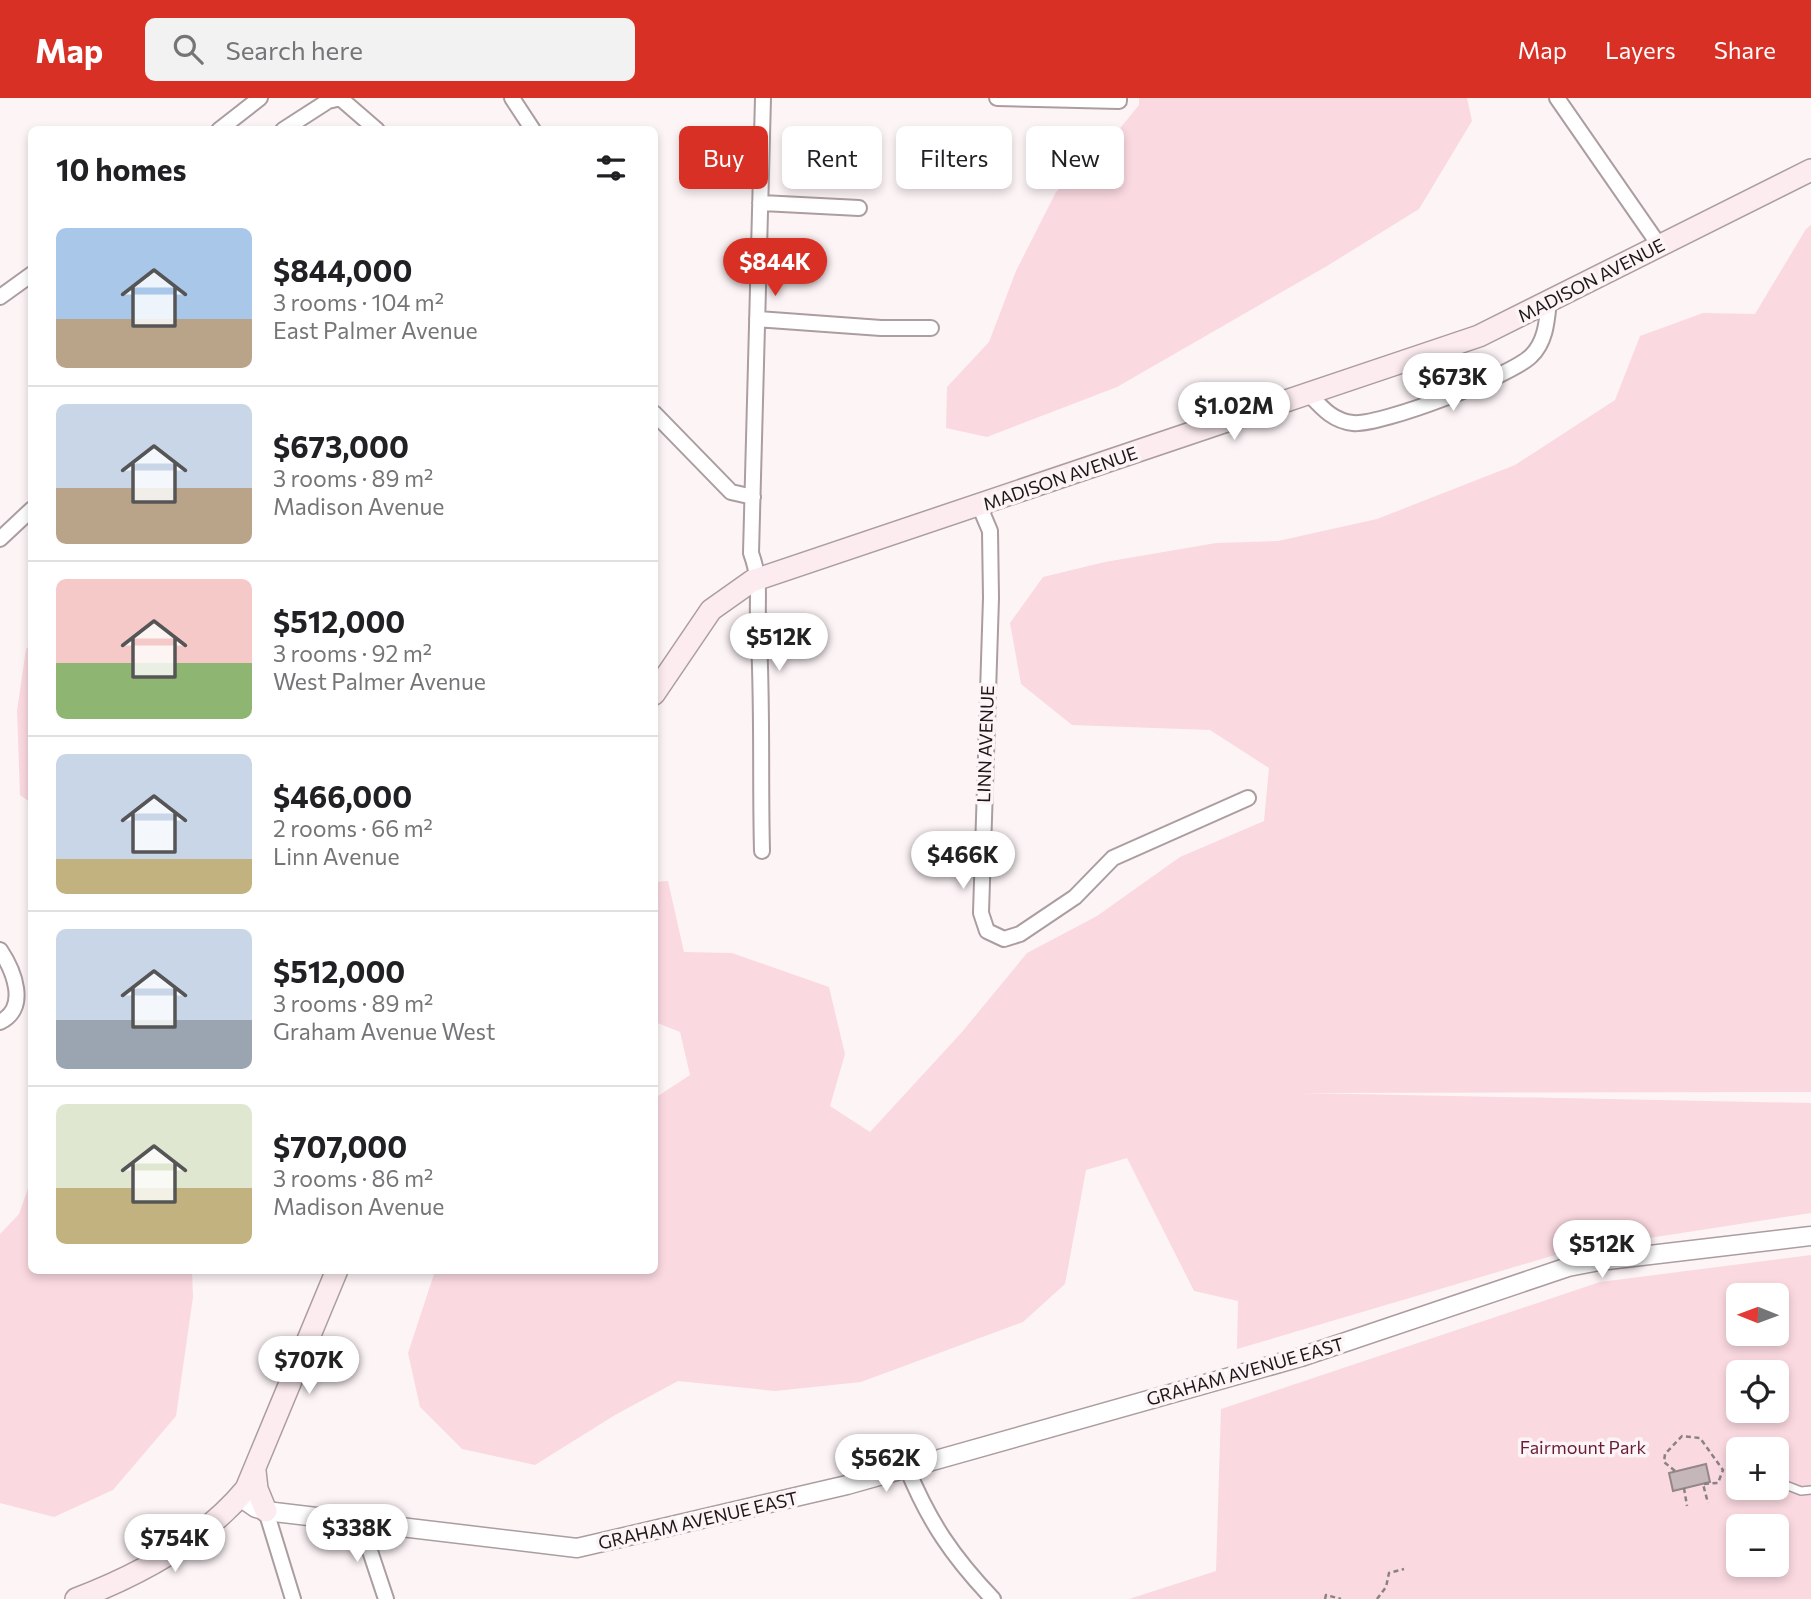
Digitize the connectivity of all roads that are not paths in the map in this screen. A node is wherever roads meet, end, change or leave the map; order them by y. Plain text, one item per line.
1 (260, 98) edge
2 (341, 98) edge
3 (512, 98) edge
4 (762, 98) edge
5 (997, 98) edge
6 (1557, 98) edge
7 (1119, 99) edge
8 (224, 126) edge
9 (289, 126) edge
10 (372, 126) edge
11 (530, 126) edge
12 (1811, 170) edge
13 (760, 203) junction
14 (859, 208) dead end
15 (1659, 245) junction
16 (28, 277) edge
17 (0, 297) edge
18 (1549, 301) junction
19 (757, 319) junction
20 (930, 328) dead end
21 (1309, 394) junction
22 (658, 417) edge
23 (753, 497) junction
24 (979, 505) junction
25 (28, 513) edge
26 (0, 539) edge
27 (760, 578) junction
28 (658, 688) edge
29 (1248, 798) dead end
30 (762, 851) dead end
31 (0, 950) edge
32 (0, 1021) edge
33 (1811, 1236) edge
34 (335, 1274) edge
35 (907, 1468) junction
36 (255, 1471) junction
37 (1789, 1487) edge
38 (1811, 1490) edge
39 (240, 1497) junction
40 (266, 1511) junction
41 (365, 1524) junction
42 (290, 1592) edge
43 (76, 1599) edge
44 (386, 1599) edge
45 (993, 1599) edge

1 - 8 street
2 - 9 street
2 - 10 street
3 - 11 street
4 - 13 street
5 - 7 street
6 - 15 street
12 - 15 main road, MADISON AVENUE
13 - 14 street
13 - 19 street
15 - 18 main road, MADISON AVENUE
16 - 17 street
18 - 21 main road, MADISON AVENUE
18 - 21 street
19 - 20 street
19 - 23 street
21 - 24 main road, MADISON AVENUE
22 - 23 street
23 - 27 street
24 - 27 main road, MADISON AVENUE
24 - 29 street, LINN AVENUE
25 - 26 street
27 - 28 main road, MADISON AVENUE
27 - 30 street
31 - 32 street
33 - 35 street, GRAHAM AVENUE EAST
34 - 36 main road
35 - 41 street, GRAHAM AVENUE EAST
35 - 45 street
36 - 39 main road
36 - 40 main road
37 - 38 lane
39 - 40 street, GRAHAM AVENUE EAST
39 - 43 main road
40 - 41 street, GRAHAM AVENUE EAST
40 - 42 street
41 - 44 street

